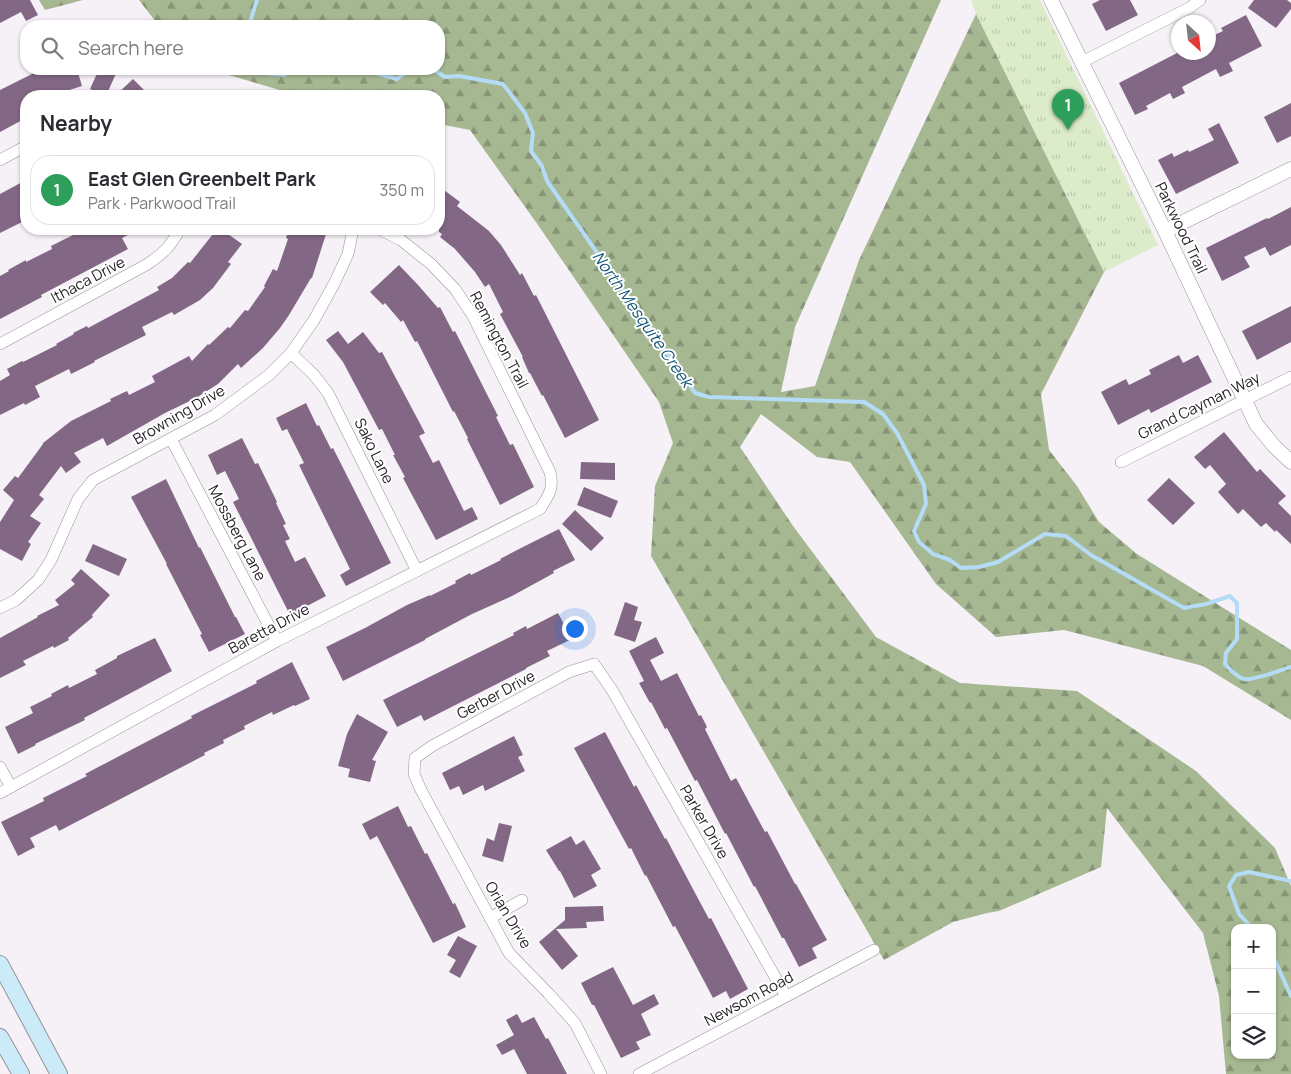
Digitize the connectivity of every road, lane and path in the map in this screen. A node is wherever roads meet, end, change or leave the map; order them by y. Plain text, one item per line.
1 (1051, 0) edge
2 (1200, 0) edge
3 (1082, 62) junction
4 (20, 149) edge
5 (0, 160) edge
6 (1291, 169) edge
7 (1165, 231) junction
8 (177, 235) edge
9 (352, 235) edge
10 (391, 235) edge
11 (0, 344) edge
12 (291, 353) junction
13 (1291, 377) edge
14 (1244, 400) junction
15 (171, 439) junction
16 (1121, 462) dead end
17 (1291, 462) edge
18 (550, 494) joint
19 (417, 571) junction
20 (0, 608) edge
21 (276, 641) junction
22 (594, 664) joint
23 (416, 758) joint
24 (0, 767) edge
25 (11, 787) junction
26 (0, 793) edge
27 (522, 900) dead end
28 (490, 918) junction
29 (874, 950) dead end
30 (0, 964) edge
31 (786, 996) junction
32 (0, 1037) edge
33 (20, 1074) edge
34 (59, 1074) edge
35 (601, 1074) edge
36 (639, 1074) edge

1 - 3 street, Parkwood Trail
2 - 3 street
3 - 7 street, Parkwood Trail
4 - 5 street
6 - 7 street
7 - 14 street, Parkwood Trail
8 - 11 street, Ithaca Drive
9 - 12 street, Browning Drive
10 - 18 street, Remington Trail
12 - 15 street, Browning Drive
12 - 19 street, Sako Lane
13 - 14 street, Grand Cayman Way
14 - 16 street, Grand Cayman Way
14 - 17 street, Parkwood Trail
15 - 20 street, Browning Drive
15 - 21 street, Mossberg Lane
18 - 19 street, Baretta Drive
19 - 21 street, Baretta Drive
21 - 25 street, Baretta Drive
22 - 23 street, Gerber Drive
22 - 31 street, Parker Drive
23 - 28 street, Orian Drive
24 - 25 street
25 - 26 street, Baretta Drive
27 - 28 street
28 - 35 street, Orian Drive
29 - 31 street, Newsom Road
30 - 34 main road
31 - 36 street, Newsom Road
32 - 33 main road

